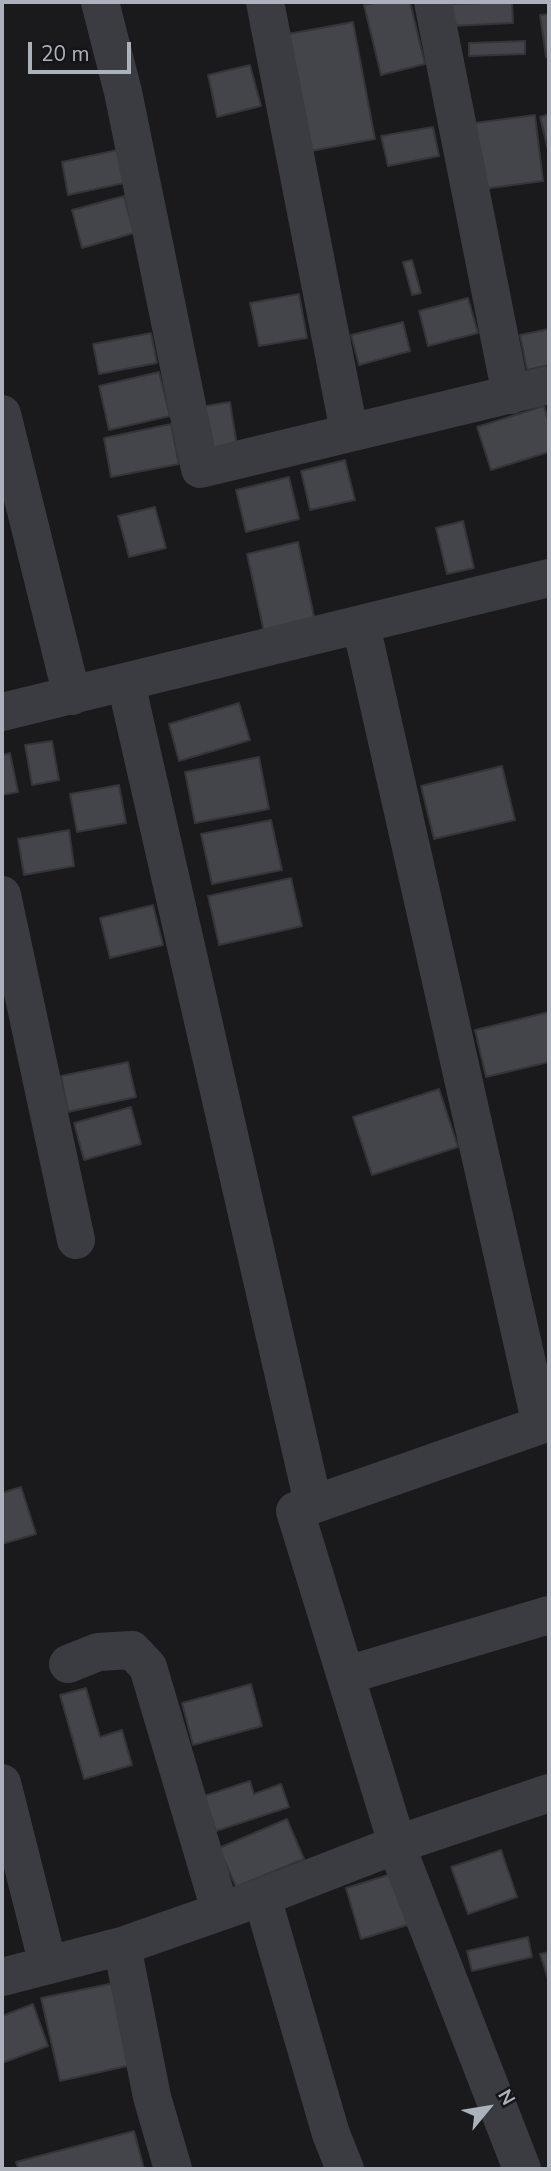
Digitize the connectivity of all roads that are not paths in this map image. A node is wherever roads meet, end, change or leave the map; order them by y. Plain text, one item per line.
1 (100, 2) edge
2 (265, 2) edge
3 (433, 2) edge
4 (549, 385) edge
5 (511, 395) junction
6 (2, 414) edge
7 (349, 431) junction
8 (549, 578) edge
9 (361, 625) junction
10 (126, 684) junction
11 (72, 696) junction
12 (2, 712) edge
13 (2, 895) edge
14 (76, 1240) dead end
15 (545, 1423) edge
16 (313, 1503) junction
17 (549, 1615) edge
18 (68, 1664) dead end
19 (347, 1675) junction
20 (2, 1783) edge
21 (549, 1793) edge
22 (398, 1844) junction
23 (262, 1897) junction
24 (220, 1910) junction
25 (121, 1946) junction
26 (48, 1965) junction
27 (2, 1977) edge
28 (173, 2169) edge
29 (345, 2169) edge
30 (522, 2169) edge

1 - 7 street
2 - 7 street
3 - 5 street
4 - 5 street
5 - 7 street
6 - 11 street
8 - 9 street
9 - 10 street
9 - 15 street
10 - 11 street
10 - 16 street
11 - 12 street
13 - 14 street
15 - 16 street
16 - 19 street
17 - 19 street
18 - 24 street
19 - 22 street
20 - 26 street
21 - 22 street
22 - 23 street
22 - 30 street
23 - 24 street
23 - 29 street
24 - 25 street
25 - 26 street
25 - 28 street
26 - 27 street

